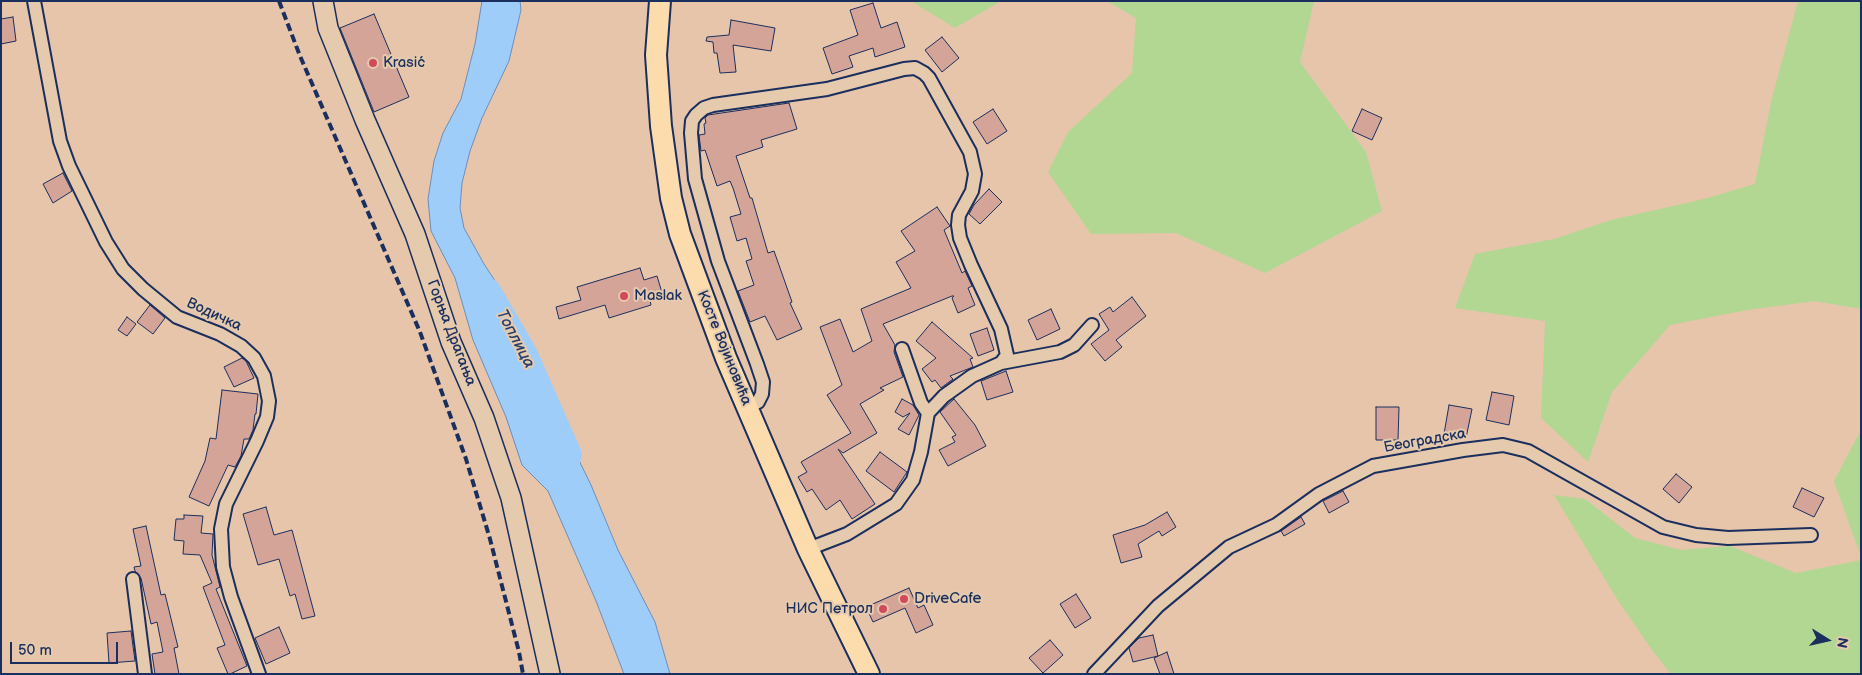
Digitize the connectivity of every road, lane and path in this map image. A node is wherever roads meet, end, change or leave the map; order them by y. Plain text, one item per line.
1 (34, 1) edge
2 (323, 1) edge
3 (660, 1) edge
4 (1092, 325) dead end
5 (902, 349) dead end
6 (1001, 363) junction
7 (747, 406) junction
8 (928, 412) junction
9 (1811, 535) dead end
10 (808, 549) junction
11 (133, 579) dead end
12 (145, 674) edge
13 (259, 674) edge
14 (550, 674) edge
15 (869, 674) edge
16 (1094, 674) edge

1 - 13 street, Водичка
2 - 14 street, Горња Драгања
3 - 7 main road, Косте Војиновића
4 - 6 street
5 - 8 street
6 - 7 street
6 - 8 street
7 - 10 main road, Косте Војиновића
8 - 10 street
9 - 16 street, Београдска
10 - 15 main road, Косте Војиновића
11 - 12 street

